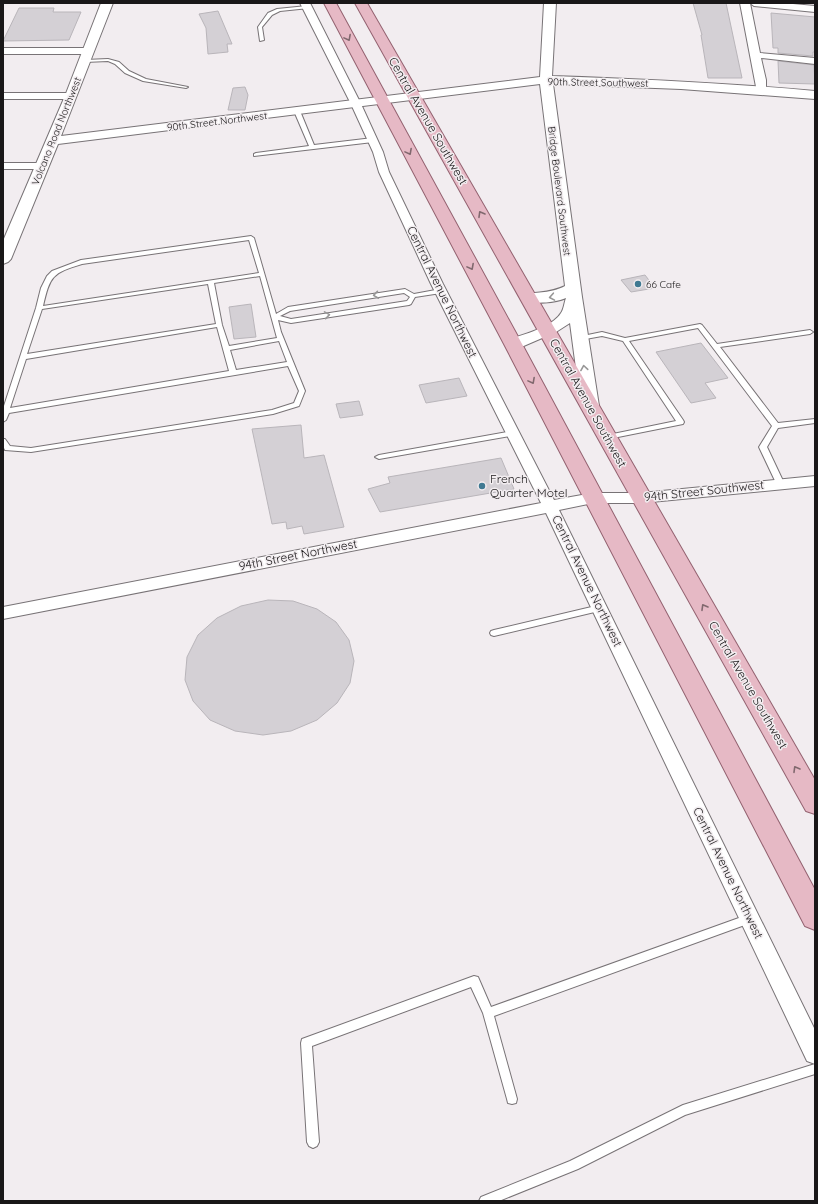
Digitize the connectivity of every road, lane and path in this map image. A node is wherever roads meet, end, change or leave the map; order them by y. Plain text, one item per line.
1 (107, 3) edge
2 (330, 3) edge
3 (361, 3) edge
4 (550, 3) edge
5 (745, 3) edge
6 (754, 3) edge
7 (306, 5) edge
8 (815, 9) edge
9 (262, 40) dead end
10 (3, 51) edge
11 (756, 55) junction
12 (86, 56) junction
13 (815, 61) edge
14 (546, 80) junction
15 (186, 87) dead end
16 (761, 90) junction
17 (815, 95) edge
18 (3, 96) edge
19 (72, 96) junction
20 (414, 97) junction
21 (382, 101) junction
22 (356, 104) junction
23 (297, 111) junction
24 (373, 140) junction
25 (52, 141) junction
26 (312, 147) junction
27 (256, 155) dead end
28 (3, 166) edge
29 (42, 166) junction
30 (3, 259) edge
31 (262, 274) junction
32 (211, 282) junction
33 (441, 291) junction
34 (573, 292) junction
35 (414, 296) junction
36 (529, 298) junction
37 (305, 305) junction
38 (39, 308) junction
39 (275, 317) junction
40 (309, 318) junction
41 (219, 325) junction
42 (547, 330) junction
43 (810, 332) dead end
44 (580, 338) junction
45 (281, 339) junction
46 (625, 340) junction
47 (512, 344) junction
48 (716, 346) junction
49 (226, 349) junction
50 (23, 357) junction
51 (291, 363) junction
52 (233, 372) junction
53 (590, 406) junction
54 (6, 411) junction
55 (3, 420) edge
56 (815, 421) edge
57 (776, 426) junction
58 (513, 433) junction
59 (608, 437) junction
60 (3, 441) edge
61 (379, 457) dead end
62 (815, 481) edge
63 (780, 484) junction
64 (593, 498) junction
65 (641, 498) junction
66 (550, 506) junction
67 (600, 608) junction
68 (3, 612) edge
69 (494, 633) dead end
70 (815, 803) edge
71 (815, 917) edge
72 (750, 919) junction
73 (488, 1013) junction
74 (815, 1053) edge
75 (815, 1069) edge
76 (512, 1099) dead end
77 (313, 1142) dead end
78 (485, 1201) edge

1 - 12 street, Volcano Road Northwest
2 -> 21 main road
3 - 20 main road, Central Avenue Southwest
4 - 14 street, Bridge Boulevard Southwest
5 - 11 street
6 - 8 street
7 - 9 lane
7 - 22 street, Central Avenue Northwest
10 - 12 street
11 - 13 street
11 - 16 street
12 - 15 lane
12 - 19 street, Volcano Road Northwest
14 - 16 street, 90th Street Southwest
14 - 20 street, 90th Street Southwest
14 - 34 street, Bridge Boulevard Southwest
16 - 17 street, 90th Street Southwest
18 - 19 street
19 - 25 street, Volcano Road Northwest
20 - 21 street, 90th Street Southwest
36 -> 20 main road, Central Avenue Southwest
21 - 22 street, 90th Street Northwest
21 -> 47 main road
22 - 23 street, 90th Street Northwest
22 - 24 street, Central Avenue Northwest
23 - 25 street, 90th Street Northwest
23 - 26 lane
24 - 26 lane
24 - 33 street, Central Avenue Northwest
25 - 29 street, Volcano Road Northwest
26 - 27 lane
28 - 29 street
29 - 30 street, Volcano Road Northwest
31 - 32 lane
31 - 38 lane
31 - 39 lane
32 - 38 lane
32 - 41 lane
33 - 35 lane
33 - 58 street, Central Avenue Northwest
34 -> 36 street
34 - 42 street, Bridge Boulevard Southwest
34 - 44 street
35 -> 37 lane
40 -> 35 lane
36 - 42 main road, Central Avenue Southwest
37 - 39 lane
37 - 40 lane
38 - 50 lane
39 - 40 lane
39 - 45 lane
41 - 49 lane
41 - 50 lane
42 - 47 street, Bridge Boulevard Southwest
42 - 53 main road, Central Avenue Southwest
43 - 48 lane
44 - 46 lane
53 -> 44 street
45 - 49 lane
45 - 51 lane
46 - 48 lane
46 - 59 lane
47 -> 64 main road
48 - 57 lane
49 - 52 lane
50 - 54 lane
51 - 52 lane
51 - 60 lane
52 - 54 lane
53 - 59 main road, Central Avenue Southwest
54 - 55 lane
56 - 57 lane
57 - 63 lane
58 - 61 lane
58 - 66 street, Central Avenue Northwest
59 - 65 main road, Central Avenue Southwest
62 - 63 street, 94th Street Southwest
63 - 65 street, 94th Street Southwest
64 - 65 street, 94th Street Southwest
64 - 66 street, 94th Street Northwest
64 - 71 main road
70 -> 65 main road, Central Avenue Southwest
66 - 67 street, Central Avenue Northwest
66 - 68 street, 94th Street Northwest
67 - 69 lane
67 - 72 street, Central Avenue Northwest
72 - 73 lane
72 - 74 street, Central Avenue Northwest
73 - 76 lane
73 - 77 lane
75 - 78 lane

